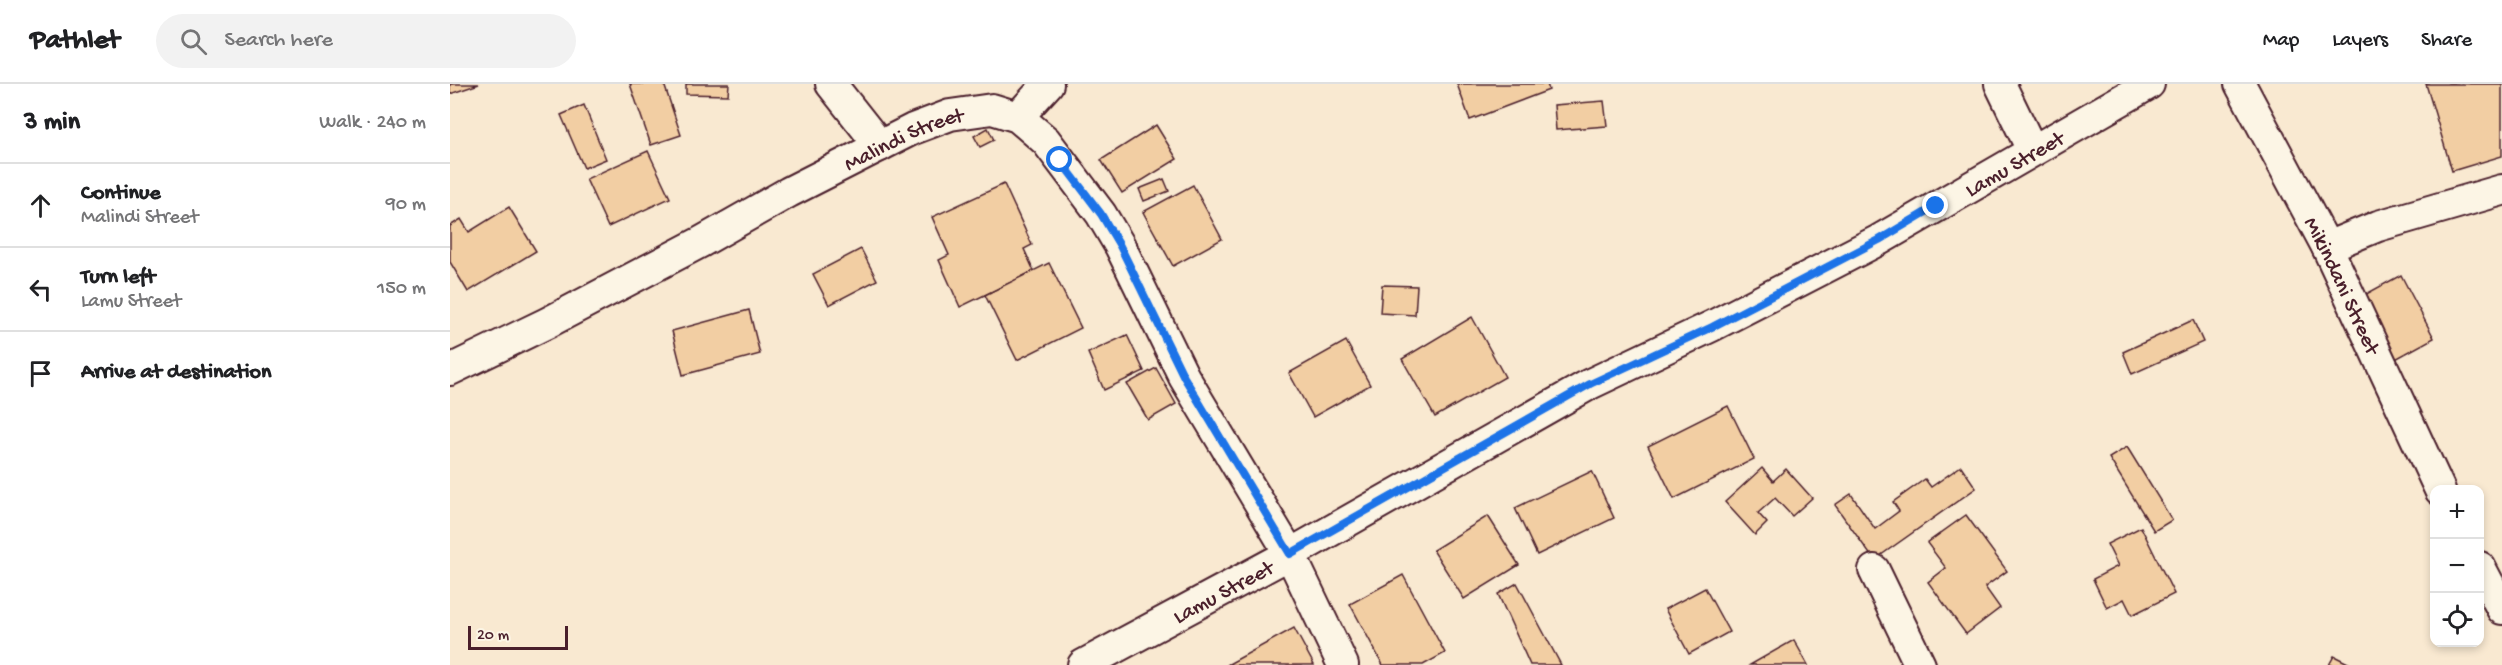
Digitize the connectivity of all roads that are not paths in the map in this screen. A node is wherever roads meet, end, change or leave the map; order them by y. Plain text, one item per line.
1 (831, 84) edge
2 (1047, 84) edge
3 (2000, 84) edge
4 (2149, 84) edge
5 (2240, 84) edge
6 (1018, 117) junction
7 (880, 146) junction
8 (2032, 150) junction
9 (2502, 189) edge
10 (2327, 247) junction
11 (450, 370) edge
12 (2438, 485) edge
13 (1290, 554) junction
14 (1874, 570) dead end
15 (2484, 575) edge
16 (2502, 609) edge
17 (1083, 665) edge
18 (1343, 665) edge
19 (1920, 665) edge

1 - 7 street
2 - 6 street
3 - 8 street
4 - 8 street, Lamu Street
5 - 10 street, Mikindani Street
6 - 7 street, Malindi Street
6 - 13 street, Malindi Street
7 - 11 street, Malindi Street
8 - 13 street, Lamu Street
9 - 10 street
10 - 12 street, Mikindani Street
13 - 17 street, Lamu Street
13 - 18 street, Malindi Street
14 - 19 street
15 - 16 street

